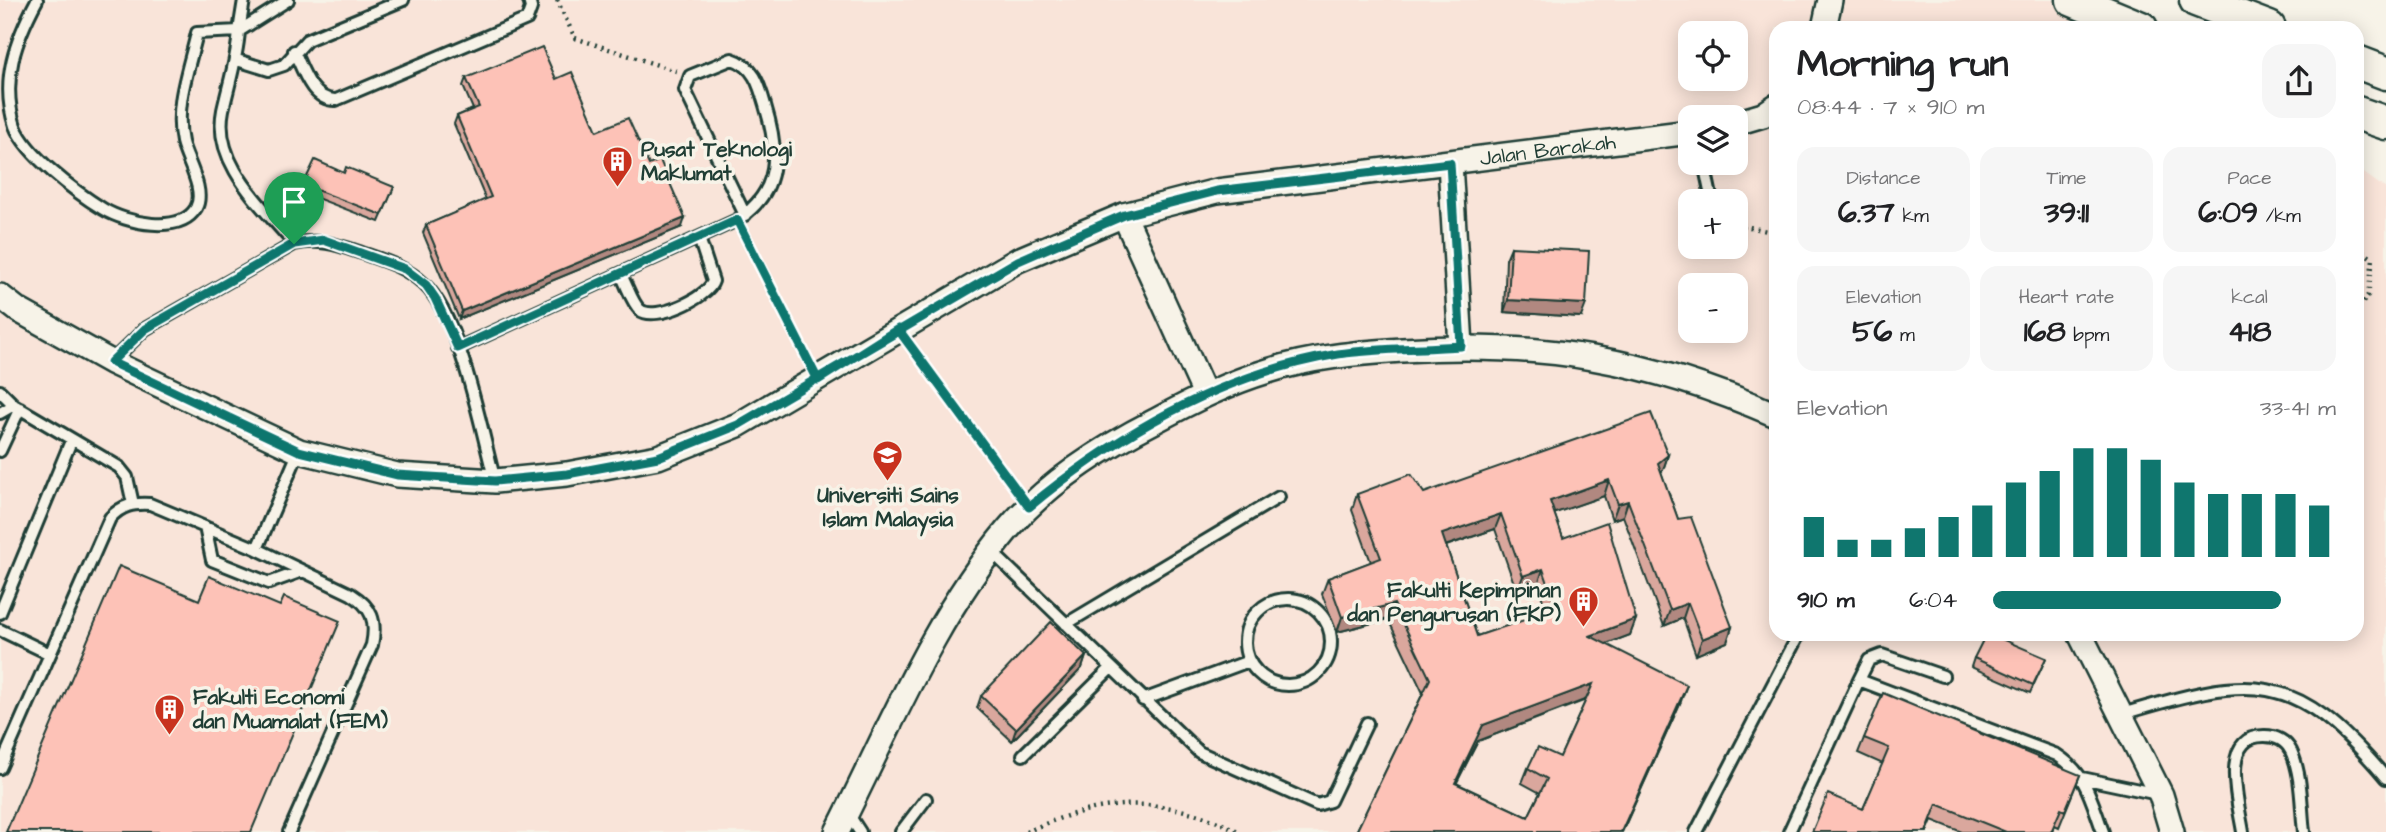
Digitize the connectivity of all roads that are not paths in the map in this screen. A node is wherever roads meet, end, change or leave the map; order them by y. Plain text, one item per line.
1 (37, 0) edge
2 (244, 0) edge
3 (288, 0) edge
4 (403, 0) edge
5 (529, 0) edge
6 (1830, 0) edge
7 (2073, 0) edge
8 (2196, 0) edge
9 (1826, 21) edge
10 (2124, 21) edge
11 (2251, 21) edge
12 (239, 31) junction
13 (294, 51) junction
14 (237, 60) junction
15 (2364, 65) edge
16 (2386, 73) edge
17 (1769, 111) edge
18 (1748, 119) edge
19 (1678, 134) edge
20 (1450, 163) junction
21 (1124, 215) junction
22 (741, 218) junction
23 (699, 237) junction
24 (294, 244) junction
25 (621, 275) junction
26 (0, 296) edge
27 (1461, 346) junction
28 (458, 348) junction
29 (111, 362) junction
30 (0, 391) edge
31 (1205, 394) junction
32 (17, 406) junction
33 (1769, 412) edge
34 (0, 413) edge
35 (71, 441) junction
36 (0, 451) edge
37 (299, 451) junction
38 (495, 481) junction
39 (1279, 498) dead end
40 (134, 503) junction
41 (205, 527) junction
42 (257, 550) junction
43 (991, 551) junction
44 (302, 571) junction
45 (0, 613) edge
46 (1066, 624) junction
47 (0, 630) edge
48 (1795, 641) edge
49 (2084, 641) edge
50 (50, 654) junction
51 (1250, 661) junction
52 (1111, 668) junction
53 (1943, 676) dead end
54 (1859, 680) junction
55 (1143, 700) junction
56 (2122, 714) junction
57 (1367, 723) dead end
58 (1023, 755) dead end
59 (1, 762) edge
60 (2082, 778) junction
61 (2386, 778) edge
62 (2161, 795) junction
63 (926, 799) dead end
64 (842, 822) edge
65 (289, 832) edge
66 (860, 832) edge
67 (901, 832) edge
68 (1696, 832) edge
69 (1789, 832) edge
70 (2103, 832) edge
71 (2172, 832) edge
72 (2243, 832) edge
73 (2304, 832) edge

1 - 12 lane
2 - 12 lane
3 - 12 lane
4 - 13 lane
5 - 13 lane
6 - 9 street
7 - 10 street
8 - 11 street
12 - 14 lane
13 - 14 lane
14 - 24 lane
15 - 16 street
17 - 18 street
19 - 20 street, Jalan Barakah
20 - 21 street, Jalan Barakah
20 - 27 street
21 - 31 street
21 - 38 street, Jalan Barakah
22 - 22 lane
22 - 23 lane
23 - 25 lane
23 - 25 lane
24 - 28 lane
24 - 29 lane
25 - 28 lane
26 - 29 street, Jalan Barakah
27 - 31 street
27 - 33 street
28 - 38 lane
29 - 37 street, Jalan Barakah
30 - 32 lane
31 - 43 street
32 - 34 lane
32 - 35 lane
32 - 36 lane
35 - 40 lane
35 - 45 lane
37 - 38 street, Jalan Barakah
37 - 42 lane
39 - 46 lane
40 - 41 lane
40 - 50 lane
41 - 42 lane
41 - 44 lane
42 - 44 lane
43 - 46 lane
43 - 64 street
44 - 65 lane
46 - 52 lane
47 - 50 lane
48 - 68 lane
49 - 56 street
50 - 59 lane
51 - 51 lane
51 - 55 lane
52 - 55 lane
52 - 58 lane
53 - 54 lane
54 - 60 lane
54 - 69 lane
55 - 57 lane
56 - 61 lane
56 - 62 street
60 - 62 lane
60 - 70 lane
62 - 71 street
63 - 67 lane
64 - 66 lane
72 - 73 lane

